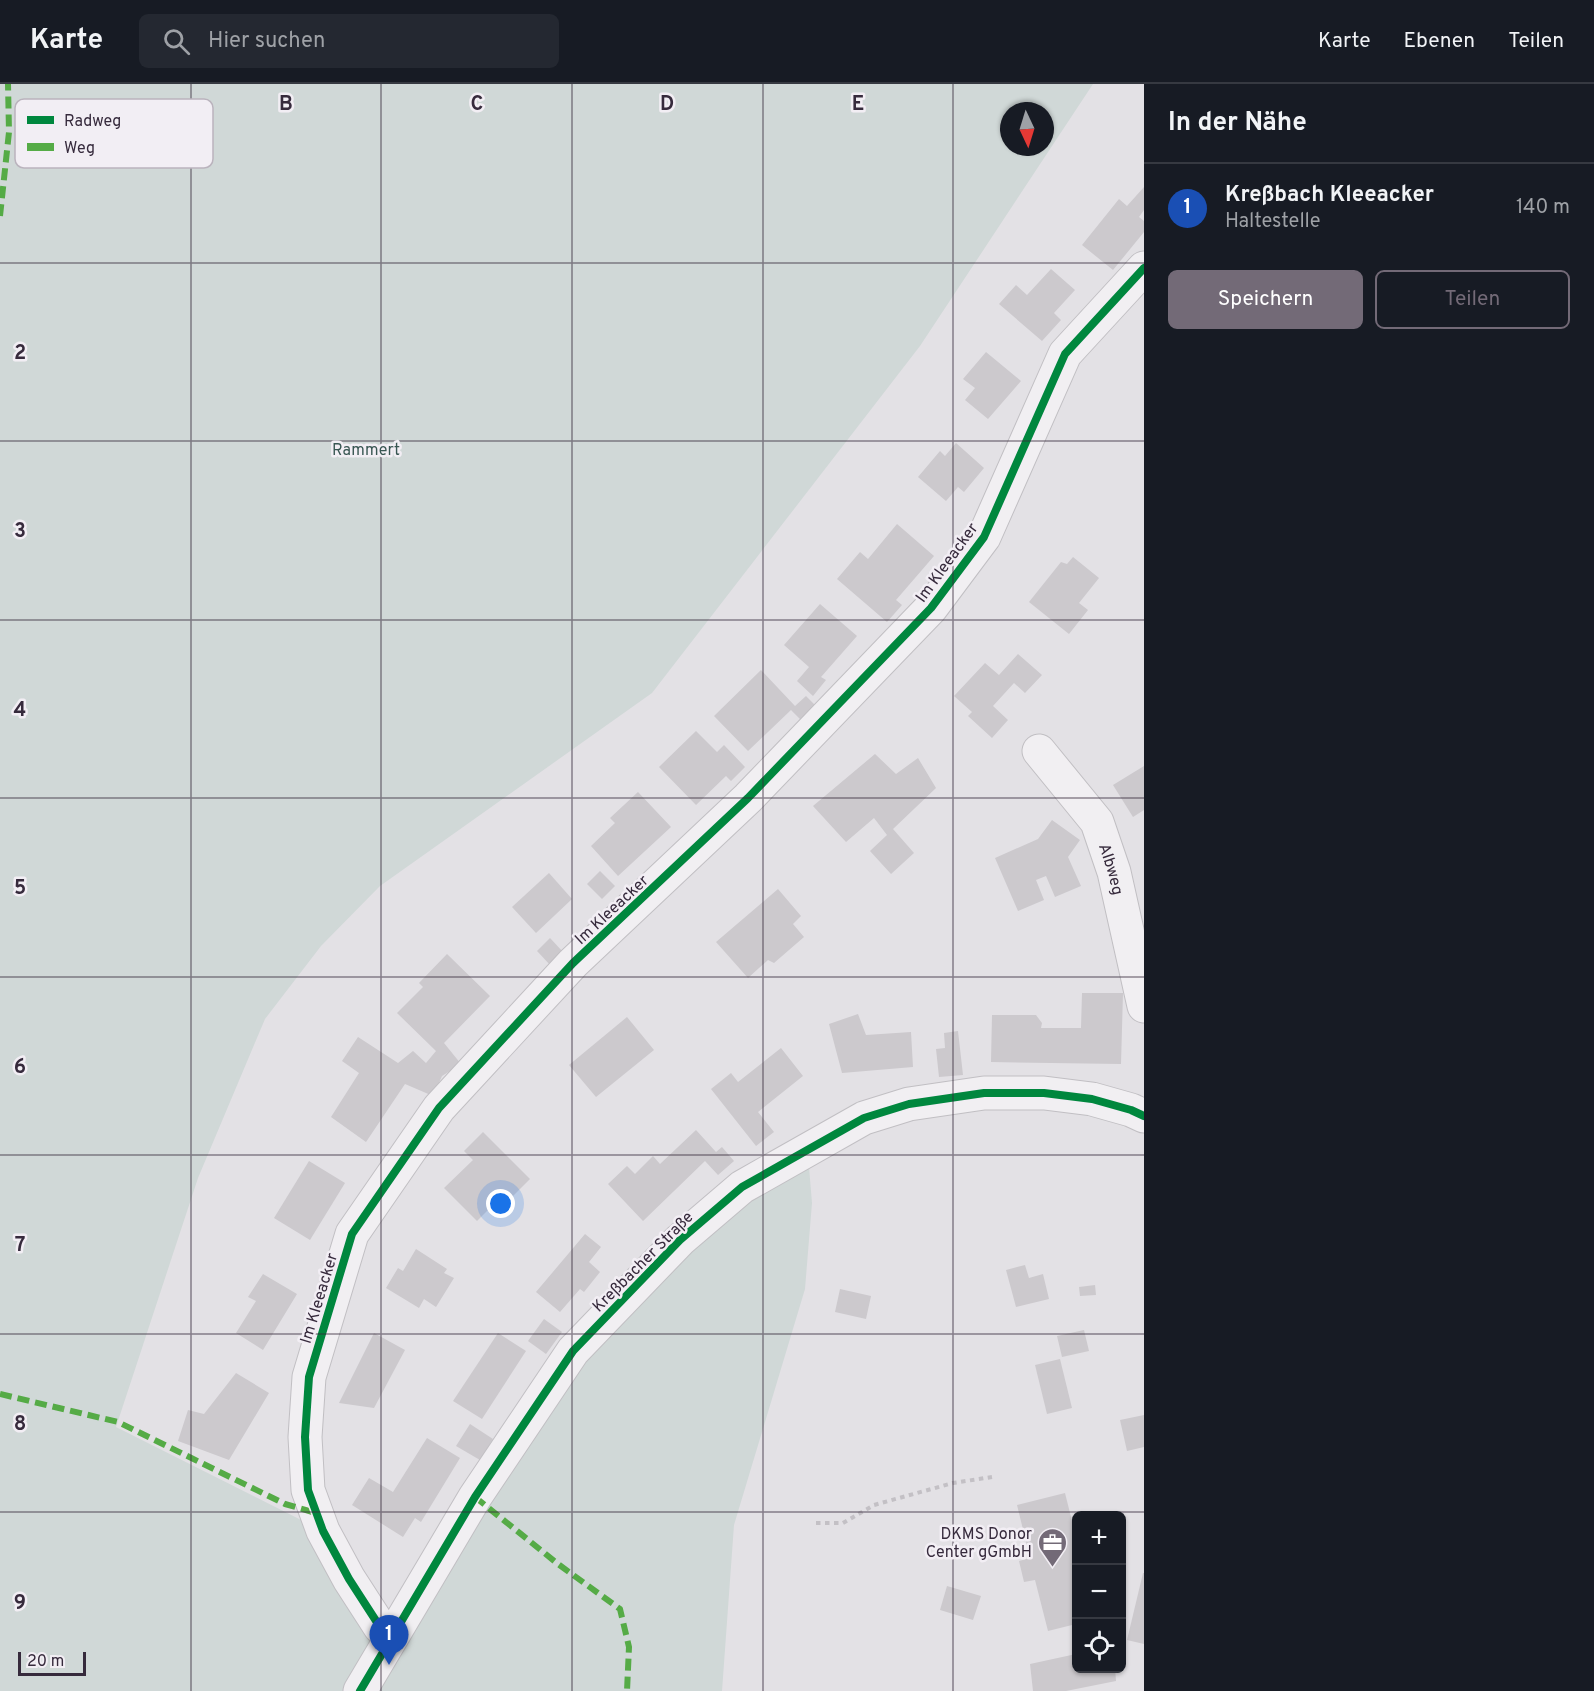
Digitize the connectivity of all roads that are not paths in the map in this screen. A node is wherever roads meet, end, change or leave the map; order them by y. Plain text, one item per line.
1 (1144, 268) edge
2 (1039, 751) dead end
3 (1144, 1006) edge
4 (1144, 1116) edge
5 (391, 1635) junction
6 (360, 1691) edge

1 - 5 street, Im Kleeacker
2 - 3 street, Albweg
4 - 5 street, Kreßbacher Straße
5 - 6 street, Kreßbacher Straße

